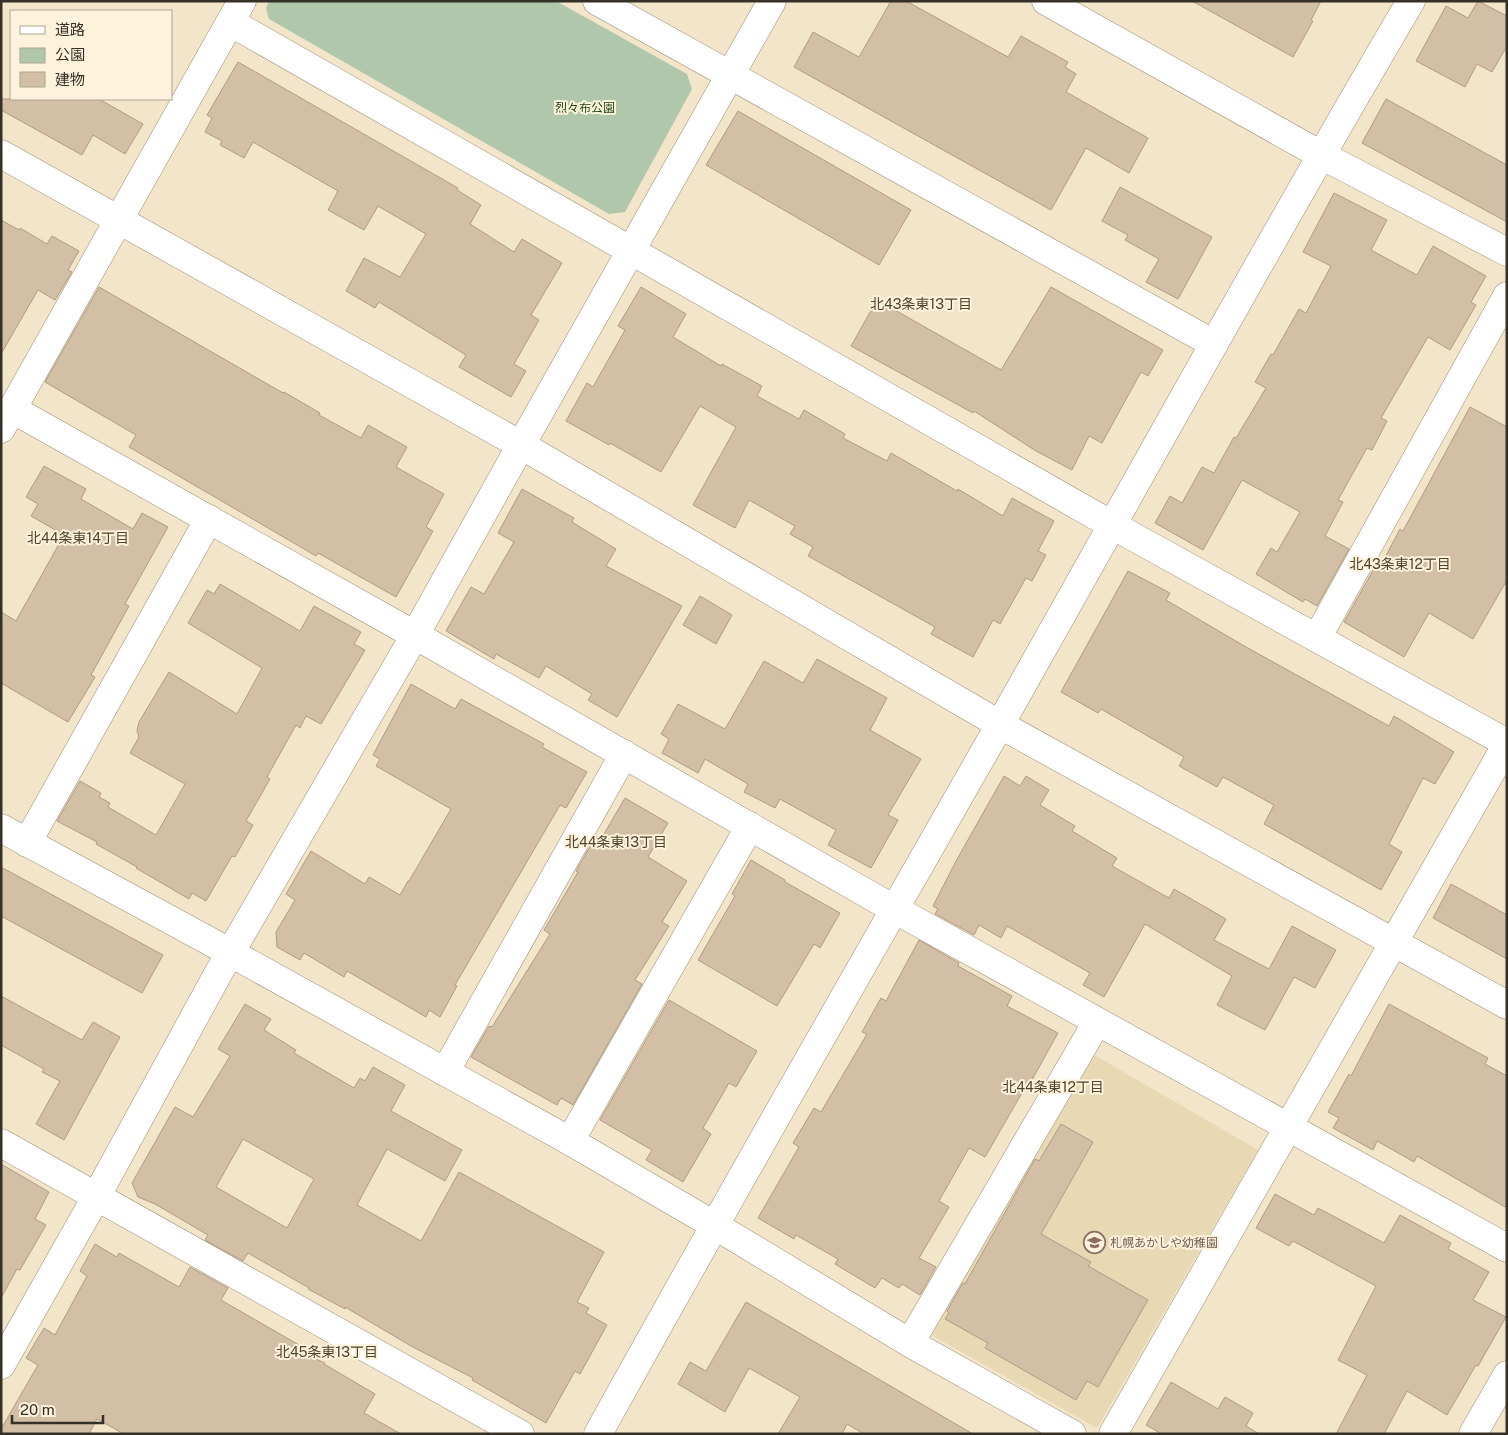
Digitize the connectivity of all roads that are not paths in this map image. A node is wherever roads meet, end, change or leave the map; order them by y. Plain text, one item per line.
1 (597, 1) edge
2 (772, 1) edge
3 (1046, 1) edge
4 (1411, 1) edge
5 (236, 11) edge
6 (731, 75) junction
7 (1, 154) edge
8 (1321, 155) junction
9 (120, 220) junction
10 (631, 250) junction
11 (1507, 252) edge
12 (1507, 296) edge
13 (1214, 344) junction
14 (7, 419) edge
15 (521, 445) junction
16 (208, 519) junction
17 (1112, 525) junction
18 (415, 635) junction
19 (1318, 638) junction
20 (1000, 724) junction
21 (1507, 743) edge
22 (624, 754) junction
23 (750, 826) junction
24 (1, 828) edge
25 (26, 843) junction
26 (894, 909) junction
27 (1393, 943) junction
28 (231, 953) junction
29 (1507, 1005) edge
30 (1097, 1022) junction
31 (445, 1072) junction
32 (1288, 1127) junction
33 (570, 1142) junction
34 (1, 1143) edge
35 (97, 1197) junction
36 (714, 1225) junction
37 (1507, 1248) edge
38 (910, 1343) junction
39 (1, 1365) edge
40 (1507, 1375) edge
41 (1483, 1430) edge
42 (520, 1434) edge
43 (598, 1434) edge
44 (1072, 1434) edge
45 (1113, 1434) edge

1 - 6 street
2 - 6 street
3 - 8 street
4 - 8 street
5 - 9 street
5 - 10 street
6 - 10 street
6 - 13 street
7 - 9 street
8 - 11 street
8 - 13 street
9 - 14 street
9 - 15 street
10 - 15 street
10 - 17 street
12 - 19 street
13 - 17 street
14 - 16 street
15 - 18 street
15 - 20 street
16 - 18 street
16 - 25 street
17 - 19 street
17 - 20 street
18 - 22 street
18 - 28 street
19 - 21 street
20 - 26 street
20 - 27 street
21 - 27 street
22 - 23 street
22 - 31 street
23 - 26 street
23 - 33 street
24 - 25 street
25 - 28 street
26 - 30 street
26 - 36 street
27 - 29 street
27 - 32 street
28 - 31 street
28 - 35 street
30 - 32 street
30 - 38 street
31 - 33 street
32 - 37 street
32 - 45 street
33 - 36 street
34 - 35 street
35 - 39 street
35 - 42 street
36 - 38 street
36 - 43 street
38 - 44 street
40 - 41 street

